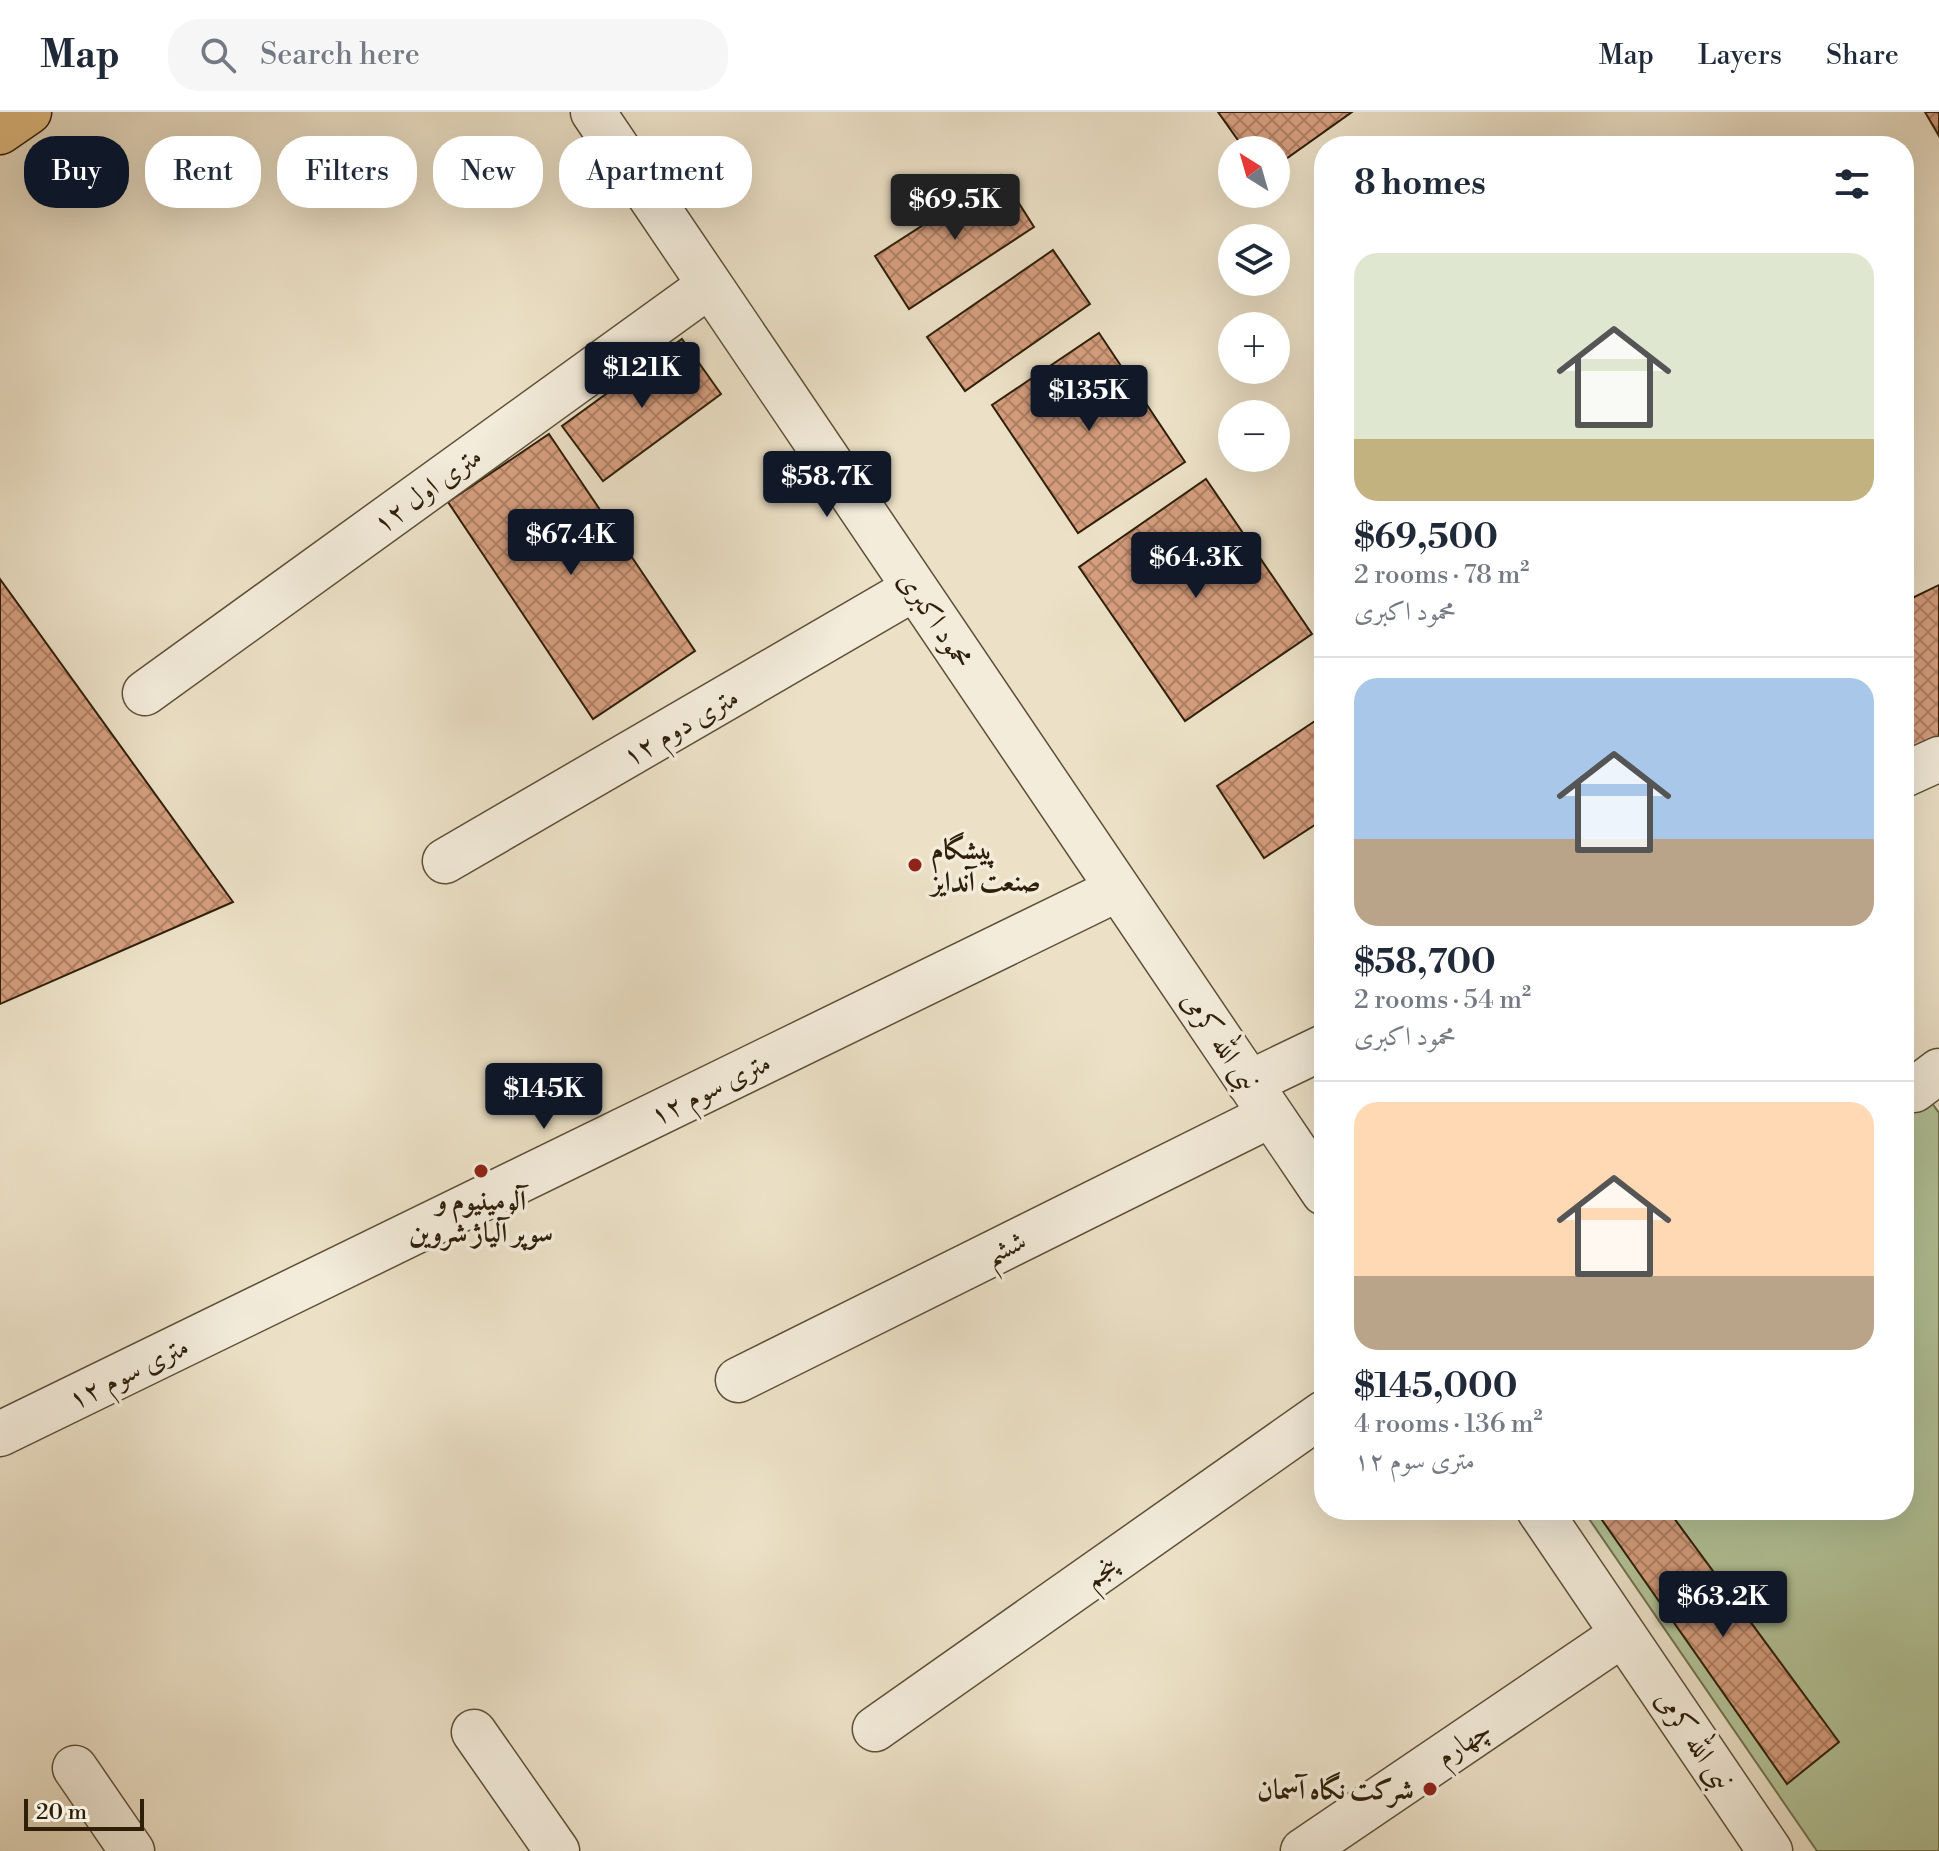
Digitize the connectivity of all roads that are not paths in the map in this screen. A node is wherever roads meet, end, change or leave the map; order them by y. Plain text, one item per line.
1 (29, 112) edge
2 (593, 112) edge
3 (0, 132) edge
4 (710, 285) junction
5 (915, 588) junction
6 (145, 693) dead end
7 (1939, 759) edge
8 (1914, 770) edge
9 (445, 861) dead end
10 (1118, 889) junction
11 (1314, 1055) edge
12 (1260, 1099) junction
13 (1314, 1178) edge
14 (738, 1380) dead end
15 (1314, 1420) edge
16 (0, 1434) edge
17 (1546, 1520) edge
18 (1623, 1634) junction
19 (875, 1729) dead end
20 (474, 1732) dead end
21 (75, 1768) dead end
22 (132, 1851) edge
23 (557, 1851) edge
24 (1303, 1851) edge
25 (1770, 1851) edge

1 - 3 main road
2 - 4 street, محمود اکبری
4 - 5 street, محمود اکبری
4 - 6 street, ۱۲ متری اول
5 - 9 street, ۱۲ متری دوم
5 - 10 street, محمود اکبری
7 - 8 street
10 - 12 street, نبی الله کرمی
10 - 16 street, ۱۲ متری سوم
11 - 12 street, ششم
12 - 13 street, نبی الله کرمی
12 - 14 street, ششم
15 - 19 street, پنجم
17 - 18 street, نبی الله کرمی
18 - 24 street, چهارم
18 - 25 street, نبی الله کرمی
20 - 23 street
21 - 22 street

